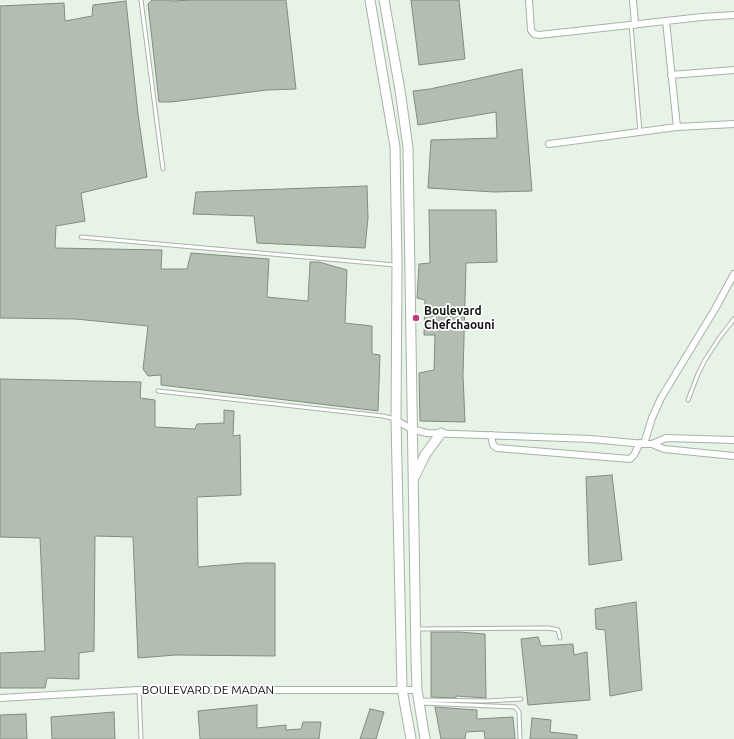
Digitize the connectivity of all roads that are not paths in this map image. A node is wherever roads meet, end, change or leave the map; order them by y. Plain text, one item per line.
1 (141, 0) edge
2 (370, 0) edge
3 (384, 0) edge
4 (529, 0) edge
5 (633, 0) edge
6 (734, 15) edge
7 (666, 21) junction
8 (633, 25) junction
9 (734, 70) edge
10 (671, 75) junction
11 (734, 124) edge
12 (677, 127) junction
13 (640, 132) junction
14 (549, 144) dead end
15 (163, 169) dead end
16 (81, 237) dead end
17 (397, 265) junction
18 (734, 274) edge
19 (734, 319) edge
20 (158, 392) dead end
21 (688, 400) dead end
22 (396, 420) junction
23 (412, 429) junction
24 (441, 433) junction
25 (491, 435) junction
26 (734, 440) edge
27 (642, 444) junction
28 (652, 444) junction
29 (734, 456) edge
30 (413, 479) junction
31 (414, 562) junction
32 (400, 563) junction
33 (415, 629) junction
34 (560, 638) dead end
35 (402, 689) junction
36 (139, 690) junction
37 (417, 690) junction
38 (0, 698) edge
39 (521, 699) dead end
40 (487, 701) junction
41 (419, 702) junction
42 (487, 706) junction
43 (141, 739) edge
44 (411, 739) edge
45 (426, 739) edge
46 (520, 739) edge

1 - 15 lane
2 - 17 street
3 - 23 street
4 - 8 street
5 - 8 street
6 - 7 street
7 - 8 street
7 - 10 street
8 - 13 lane
9 - 10 street
10 - 12 street
11 - 12 street
12 - 13 street
13 - 14 street
16 - 17 lane
17 - 22 street
18 - 27 street
19 - 21 lane
20 - 22 lane
22 - 23 street
22 - 32 street
23 - 24 street
23 - 30 street
24 - 25 street
24 - 30 street
25 - 27 street
25 - 27 street
26 - 28 street
27 - 28 street
28 - 29 street
30 - 31 street
31 - 32 street
31 - 33 street
32 - 35 street
33 - 34 lane
33 - 37 street
35 - 36 street, BOULEVARD DE MADAN
35 - 37 street, BOULEVARD DE MADAN
35 - 44 street
36 - 38 street, BOULEVARD DE MADAN
36 - 43 lane
37 - 41 street
39 - 40 lane
40 - 41 lane
40 - 42 lane
41 - 42 lane
41 - 45 street
42 - 46 lane

